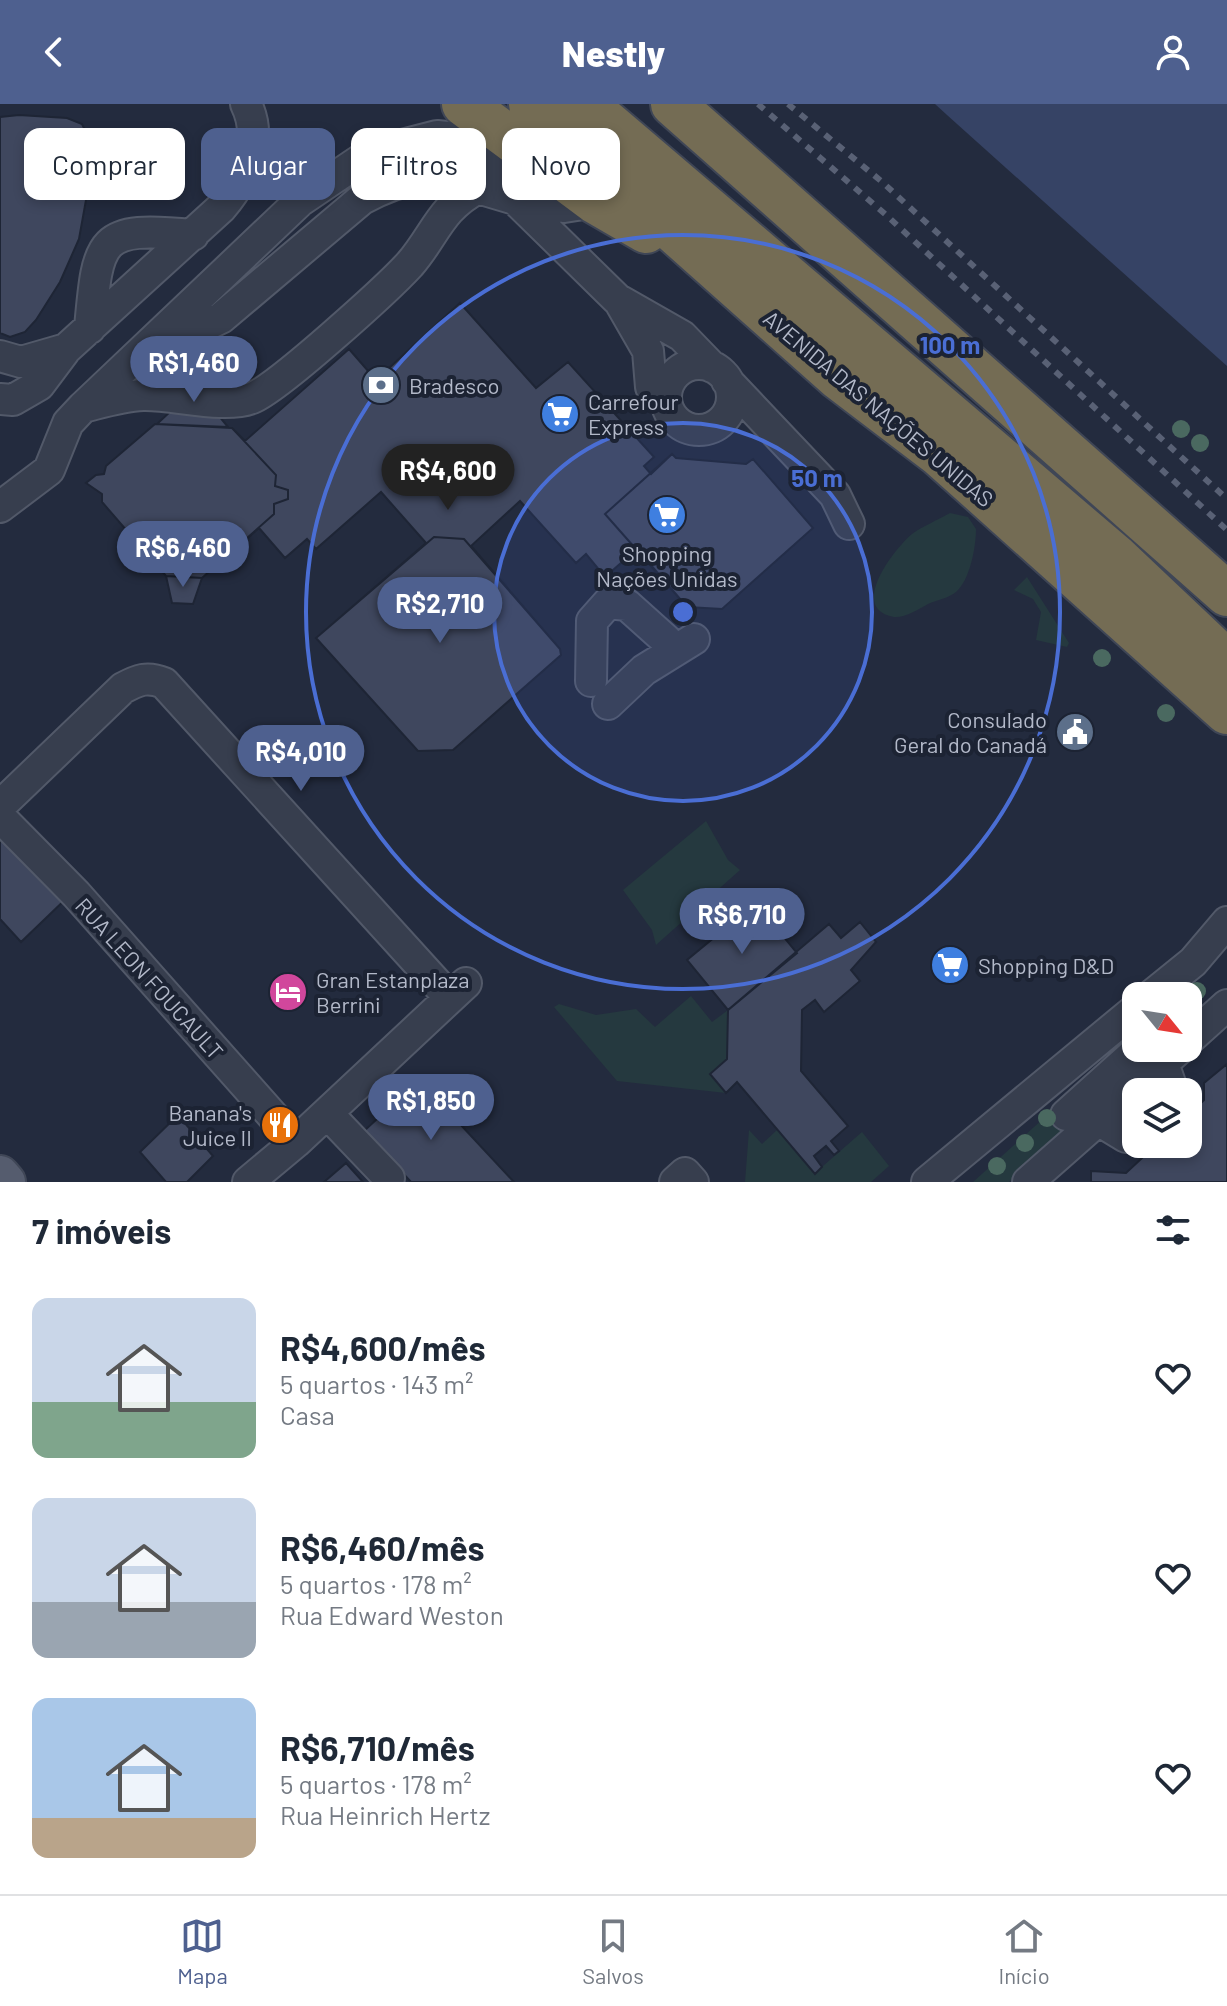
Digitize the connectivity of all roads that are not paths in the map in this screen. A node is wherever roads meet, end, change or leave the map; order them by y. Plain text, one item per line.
1 (246, 104) edge
2 (448, 104) edge
3 (531, 104) edge
4 (585, 104) edge
5 (673, 104) edge
6 (451, 120) edge
7 (502, 183) edge
8 (361, 200) edge
9 (456, 200) edge
10 (516, 200) edge
11 (521, 200) edge
12 (596, 202) junction
13 (193, 235) junction
14 (721, 273) junction
15 (617, 299) junction
16 (90, 328) junction
17 (66, 349) junction
18 (0, 356) edge
19 (136, 358) junction
20 (720, 374) junction
21 (0, 399) edge
22 (666, 404) junction
23 (83, 407) junction
24 (707, 429) junction
25 (777, 432) junction
26 (0, 507) edge
27 (849, 524) dead end
28 (1227, 594) edge
29 (1227, 662) edge
30 (600, 692) joint
31 (1227, 712) edge
32 (0, 806) edge
33 (0, 817) edge
34 (1227, 922) edge
35 (1168, 982) edge
36 (1226, 1006) edge
37 (1122, 1021) edge
38 (1202, 1027) edge
39 (1125, 1062) edge
40 (1155, 1062) edge
41 (327, 1113) junction
42 (1066, 1115) dead end
43 (1098, 1120) junction
44 (1122, 1135) edge
45 (296, 1142) junction
46 (0, 1175) edge
47 (389, 1178) dead end
48 (6, 1182) edge
49 (248, 1182) edge
50 (927, 1182) edge
51 (1028, 1182) edge

1 - 13 street
2 - 6 street
3 - 14 highway, AVENIDA DAS NAÇÕES UNIDAS
4 - 29 highway
5 - 28 highway
6 - 7 street
6 - 12 highway
6 - 19 street
8 - 19 street
9 - 23 street
10 - 15 street
11 - 12 street
12 - 14 highway
13 - 16 street
13 - 16 street
14 - 31 highway, AVENIDA DAS NAÇÕES UNIDAS
15 - 20 street
15 - 22 street
16 - 17 street
17 - 18 street
17 - 21 street
19 - 23 street
20 - 22 street
20 - 24 street
20 - 25 street
22 - 24 street
23 - 26 street
24 - 25 street
25 - 27 street
30 - 30 street
32 - 41 street
33 - 45 street, RUA LEON FOUCAULT
34 - 35 street
36 - 38 street
37 - 50 street
39 - 42 street
40 - 43 street
41 - 45 street
41 - 47 street
43 - 44 street
43 - 51 street
45 - 49 street
46 - 48 main road

